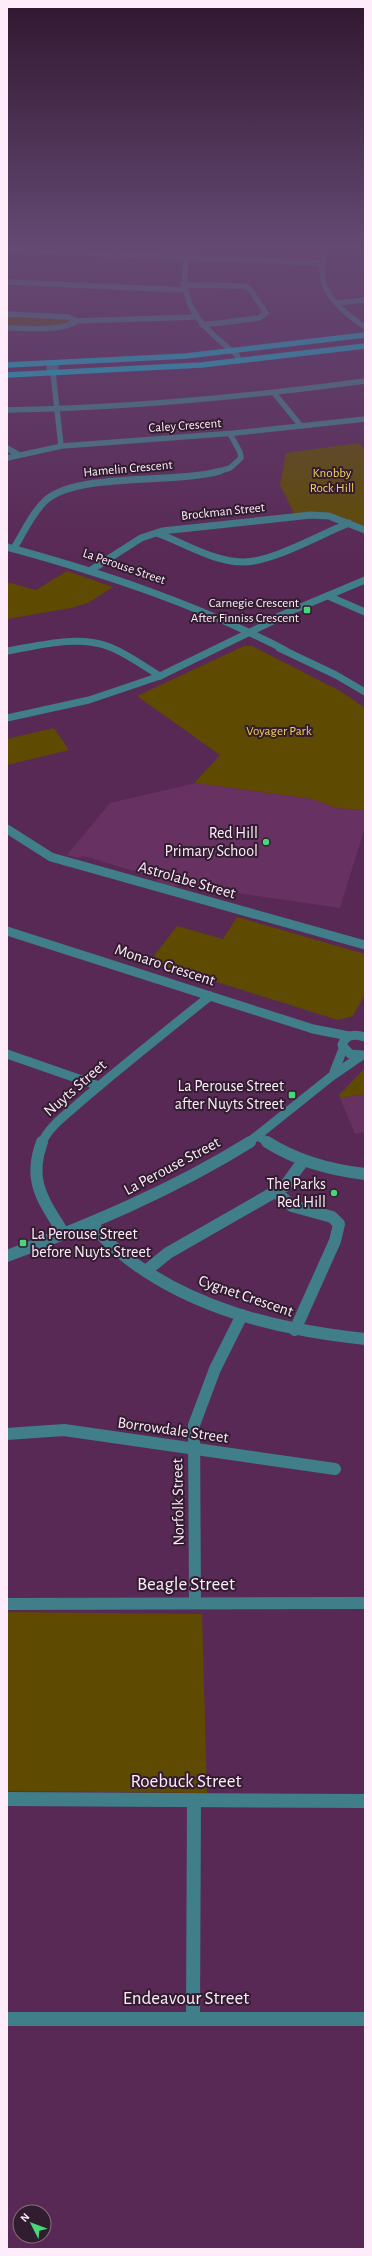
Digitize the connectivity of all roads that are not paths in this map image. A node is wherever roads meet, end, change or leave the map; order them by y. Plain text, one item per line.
1 (228, 349) edge
2 (255, 349) edge
3 (335, 349) edge
4 (231, 352) junction
5 (239, 361) junction
6 (52, 364) junction
7 (7, 365) edge
8 (53, 373) junction
9 (7, 375) edge
10 (365, 382) edge
11 (274, 393) junction
12 (57, 409) junction
13 (7, 410) edge
14 (365, 419) edge
15 (301, 426) junction
16 (230, 434) junction
17 (60, 446) junction
18 (7, 448) edge
19 (18, 455) junction
20 (7, 458) edge
21 (349, 523) junction
22 (365, 530) edge
23 (155, 532) junction
24 (11, 547) edge
25 (91, 570) junction
26 (365, 580) edge
27 (328, 596) junction
28 (365, 612) edge
29 (247, 632) junction
30 (7, 651) edge
31 (160, 676) junction
32 (365, 692) edge
33 (7, 718) edge
34 (7, 829) edge
35 (7, 931) edge
36 (365, 945) edge
37 (210, 996) junction
38 (313, 1028) junction
39 (359, 1034) edge
40 (342, 1047) junction
41 (7, 1054) edge
42 (363, 1055) edge
43 (334, 1072) junction
44 (99, 1086) junction
45 (258, 1136) junction
46 (303, 1161) junction
47 (365, 1174) edge
48 (275, 1191) junction
49 (92, 1224) junction
50 (64, 1234) junction
51 (7, 1256) edge
52 (146, 1271) junction
53 (242, 1315) junction
54 (295, 1330) junction
55 (365, 1339) edge
56 (7, 1434) edge
57 (193, 1449) junction
58 (335, 1469) dead end
59 (195, 1603) junction
60 (365, 1603) edge
61 (7, 1604) edge
62 (7, 1799) edge
63 (194, 1800) junction
64 (365, 1800) edge
65 (193, 2018) junction
66 (7, 2019) edge
67 (365, 2019) edge

1 - 4 street
2 - 4 main road
3 - 5 main road
4 - 5 street
4 - 6 main road
5 - 8 main road
6 - 7 main road
6 - 8 street
8 - 9 main road
8 - 12 street
10 - 11 street
11 - 12 street
11 - 15 street
12 - 13 street
12 - 17 street
14 - 15 street, Caley Crescent
15 - 16 street, Caley Crescent
16 - 17 street, Caley Crescent
16 - 24 street, Hamelin Crescent
17 - 19 street, Caley Crescent
18 - 19 street
19 - 20 street, Caley Crescent
21 - 22 street, Brockman Street
21 - 23 street, Brockman Street
21 - 23 street
23 - 25 street, Brockman Street
24 - 25 street, La Perouse Street
25 - 29 street, La Perouse Street
26 - 27 street
27 - 28 street
27 - 29 street
29 - 31 street
29 - 32 street, La Perouse Street
30 - 31 street
31 - 33 street
34 - 36 street, Astrolabe Street
35 - 37 street, Monaro Crescent
37 - 38 street, Monaro Crescent
37 - 44 street, Nuyts Street
38 - 39 street, Monaro Crescent
38 - 40 street, Monaro Crescent
39 - 40 street, La Perouse Street
40 - 42 street, Monaro Crescent
40 - 43 street, La Perouse Street
41 - 44 street
42 - 43 street, La Perouse Street
43 - 45 street, La Perouse Street
44 - 50 street, Nuyts Street
45 - 46 street
45 - 49 street, La Perouse Street
46 - 47 street
46 - 48 street
48 - 52 street
48 - 54 street
49 - 50 street, La Perouse Street
49 - 52 street, Cygnet Crescent
50 - 51 street, La Perouse Street
52 - 53 street, Cygnet Crescent
53 - 54 street, Cygnet Crescent
53 - 57 street, Norfolk Street
54 - 55 street, Cygnet Crescent
56 - 57 street, Borrowdale Street
57 - 58 street, Borrowdale Street
57 - 59 street, Norfolk Street
59 - 60 street, Beagle Street
59 - 61 street, Beagle Street
62 - 63 street, Roebuck Street
63 - 64 street, Roebuck Street
63 - 65 street
65 - 66 street, Endeavour Street
65 - 67 street, Endeavour Street

